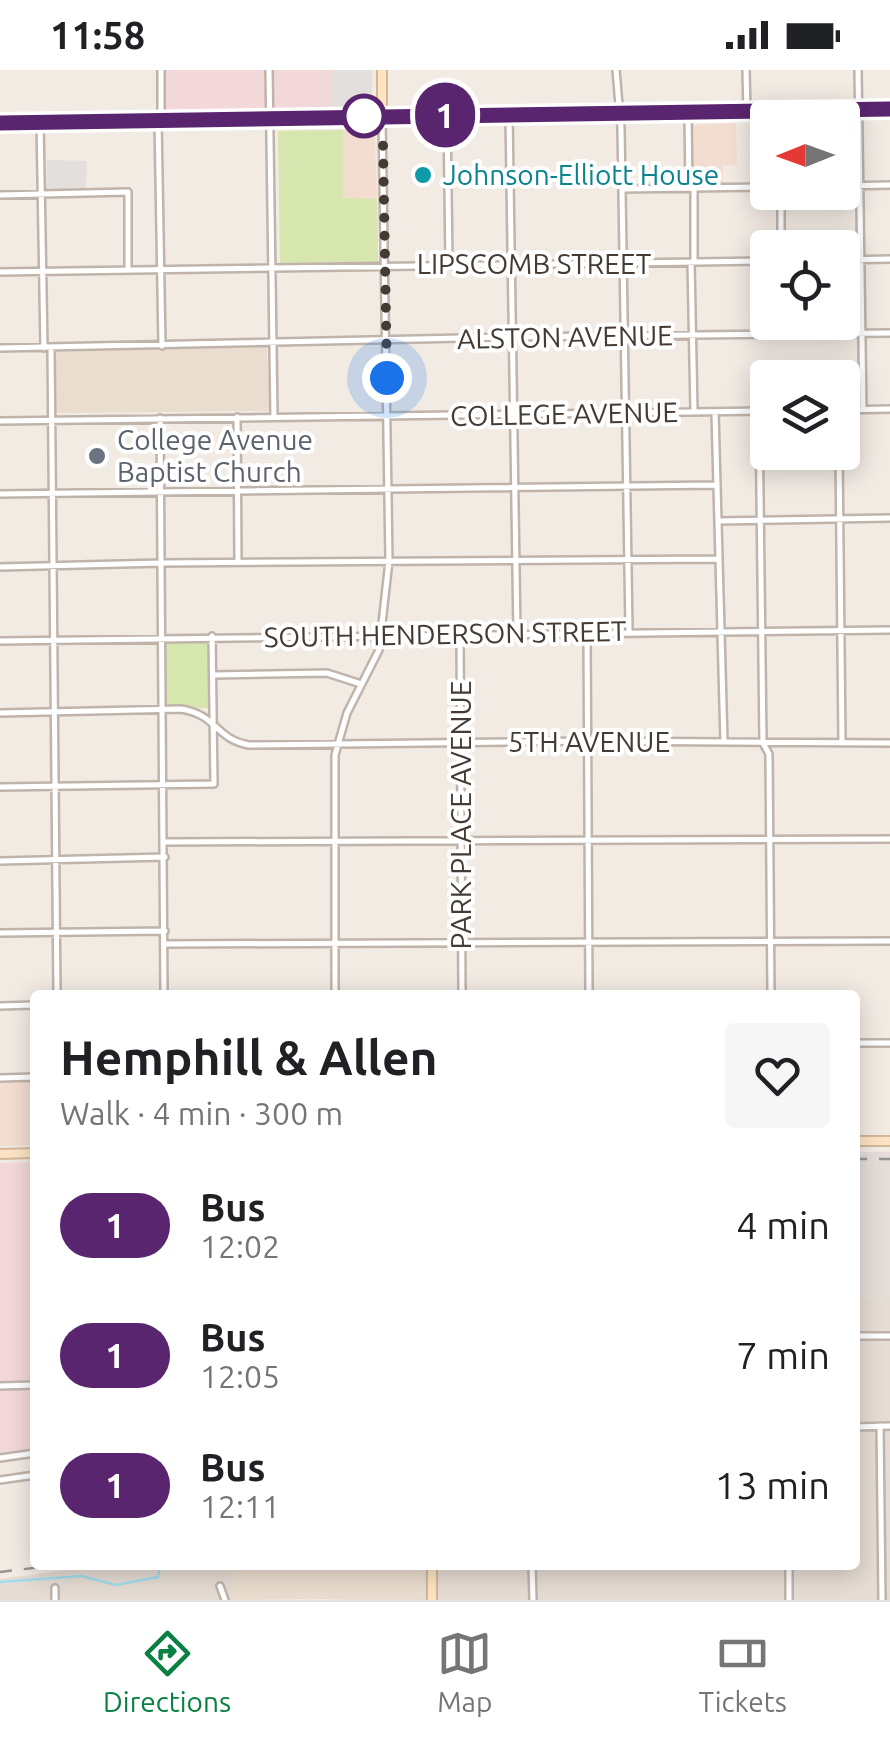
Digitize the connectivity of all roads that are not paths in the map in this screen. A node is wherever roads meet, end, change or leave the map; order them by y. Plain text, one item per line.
1 (160, 70) edge
2 (269, 70) edge
3 (382, 70) edge
4 (616, 70) edge
5 (746, 70) edge
6 (858, 70) edge
7 (858, 100) edge
8 (860, 110) edge
9 (890, 110) edge
10 (747, 112) junction
11 (750, 112) edge
12 (688, 113) junction
13 (510, 114) junction
14 (617, 114) junction
15 (447, 115) junction
16 (382, 116) junction
17 (270, 118) junction
18 (160, 120) junction
19 (40, 122) junction
20 (0, 123) edge
21 (890, 185) edge
22 (860, 186) edge
23 (750, 187) edge
24 (692, 188) junction
25 (622, 189) junction
26 (41, 194) junction
27 (0, 195) edge
28 (890, 259) edge
29 (860, 260) joint
30 (750, 261) edge
31 (693, 262) junction
32 (449, 264) junction
33 (511, 264) junction
34 (622, 264) junction
35 (386, 265) junction
36 (272, 267) junction
37 (160, 269) junction
38 (128, 270) junction
39 (42, 271) junction
40 (0, 272) edge
41 (890, 333) edge
42 (861, 334) junction
43 (513, 336) junction
44 (693, 336) junction
45 (624, 337) junction
46 (387, 340) junction
47 (273, 344) junction
48 (162, 346) junction
49 (0, 348) edge
50 (47, 348) junction
51 (890, 409) edge
52 (863, 410) joint
53 (750, 411) edge
54 (694, 412) junction
55 (716, 412) junction
56 (625, 413) junction
57 (274, 416) junction
58 (388, 416) junction
59 (514, 416) junction
60 (237, 417) junction
61 (160, 418) junction
62 (53, 420) junction
63 (0, 421) edge
64 (759, 470) edge
65 (839, 470) edge
66 (717, 485) junction
67 (626, 486) junction
68 (389, 487) junction
69 (515, 487) junction
70 (238, 490) junction
71 (161, 491) junction
72 (52, 493) junction
73 (0, 494) edge
74 (890, 518) edge
75 (840, 519) junction
76 (718, 520) junction
77 (760, 520) junction
78 (628, 559) junction
79 (516, 560) junction
80 (719, 560) junction
81 (389, 561) junction
82 (161, 562) junction
83 (238, 562) junction
84 (50, 566) junction
85 (0, 567) edge
86 (841, 630) junction
87 (890, 630) edge
88 (762, 631) junction
89 (629, 632) junction
90 (721, 632) junction
91 (587, 633) junction
92 (460, 634) junction
93 (517, 634) junction
94 (383, 635) junction
95 (212, 636) junction
96 (162, 637) junction
97 (52, 640) junction
98 (0, 641) edge
99 (213, 675) junction
100 (362, 684) junction
101 (162, 710) junction
102 (52, 712) junction
103 (0, 713) edge
104 (213, 720) junction
105 (588, 741) junction
106 (724, 742) junction
107 (337, 743) junction
108 (461, 743) junction
109 (763, 743) junction
110 (842, 743) junction
111 (890, 743) edge
112 (164, 785) junction
113 (54, 786) junction
114 (0, 787) edge
115 (890, 839) edge
116 (770, 840) junction
117 (588, 841) junction
118 (165, 842) junction
119 (334, 842) junction
120 (462, 842) junction
121 (165, 857) junction
122 (55, 860) junction
123 (0, 861) edge
124 (165, 930) junction
125 (56, 932) junction
126 (0, 933) edge
127 (890, 941) edge
128 (771, 943) junction
129 (165, 944) junction
130 (462, 944) junction
131 (589, 944) junction
132 (334, 945) junction
133 (57, 990) edge
134 (164, 990) edge
135 (335, 990) edge
136 (462, 990) edge
137 (589, 990) edge
138 (771, 990) edge
139 (30, 1005) edge
140 (0, 1006) edge
141 (860, 1043) edge
142 (890, 1043) edge
143 (30, 1077) edge
144 (0, 1078) edge
145 (860, 1141) edge
146 (890, 1141) edge
147 (30, 1153) edge
148 (0, 1154) edge
149 (860, 1336) edge
150 (890, 1336) edge
151 (0, 1386) edge
152 (30, 1386) edge
153 (880, 1426) junction
154 (890, 1426) edge
155 (860, 1427) edge
156 (30, 1454) edge
157 (0, 1458) edge
158 (30, 1475) edge
159 (0, 1480) edge
160 (432, 1570) edge
161 (532, 1570) edge
162 (789, 1570) edge
163 (220, 1586) dead end
164 (55, 1588) dead end
165 (55, 1600) edge
166 (225, 1600) edge
167 (432, 1600) edge
168 (533, 1600) edge
169 (789, 1600) edge
170 (882, 1600) edge

1 - 18 street
2 - 17 street
3 - 16 main road
4 - 14 street
5 - 10 street
6 - 7 street
8 - 9 main road
10 - 11 main road
10 - 12 main road
12 - 14 main road
12 - 24 street
13 - 14 main road
13 - 15 main road
13 - 33 street
14 - 25 street
15 - 16 main road
15 - 32 street
16 - 17 main road
16 - 35 street
17 - 18 main road
17 - 36 street
18 - 19 main road
18 - 37 street
19 - 20 main road
19 - 26 street
21 - 22 street
23 - 24 street
24 - 25 street
24 - 31 street
25 - 34 street
26 - 27 street
26 - 38 street
26 - 39 street
28 - 29 street
29 - 42 street
30 - 31 street, LIPSCOMB STREET
31 - 34 street, LIPSCOMB STREET
31 - 44 street
32 - 33 street, LIPSCOMB STREET
32 - 35 street, LIPSCOMB STREET
33 - 34 street, LIPSCOMB STREET
33 - 43 street
34 - 45 street
35 - 36 street, LIPSCOMB STREET
35 - 46 street
36 - 37 street, LIPSCOMB STREET
36 - 47 street
37 - 38 street, LIPSCOMB STREET
37 - 48 street
38 - 39 street, LIPSCOMB STREET
39 - 40 street, LIPSCOMB STREET
39 - 50 street
41 - 42 street, ALSTON AVENUE
42 - 44 street, ALSTON AVENUE
42 - 52 street
43 - 45 street, ALSTON AVENUE
43 - 46 street, ALSTON AVENUE
43 - 59 street
44 - 45 street, ALSTON AVENUE
44 - 54 street
45 - 56 street
46 - 47 street, ALSTON AVENUE
46 - 58 street
47 - 48 street, ALSTON AVENUE
47 - 57 street
48 - 50 street, ALSTON AVENUE
49 - 50 street, ALSTON AVENUE
50 - 62 street
51 - 52 street
53 - 55 street, COLLEGE AVENUE
54 - 55 street, COLLEGE AVENUE
54 - 56 street, COLLEGE AVENUE
55 - 66 street
56 - 59 street, COLLEGE AVENUE
56 - 67 street
57 - 58 street, COLLEGE AVENUE
57 - 60 street, COLLEGE AVENUE
58 - 59 street, COLLEGE AVENUE
58 - 68 street
59 - 69 street
60 - 61 street, COLLEGE AVENUE
60 - 70 street
61 - 62 street, COLLEGE AVENUE
61 - 71 street
62 - 63 street, COLLEGE AVENUE
62 - 72 street
64 - 77 street
65 - 75 street
66 - 67 street
66 - 76 street
67 - 69 street
67 - 78 street
68 - 69 street
68 - 70 street
68 - 81 street
69 - 79 street
70 - 71 street
70 - 83 street
71 - 72 street
71 - 82 street
72 - 73 street
72 - 84 street
74 - 75 street
75 - 77 street
75 - 86 street
76 - 77 street
76 - 80 street
77 - 88 street
78 - 79 street
78 - 80 street
78 - 89 street
79 - 81 street
79 - 93 street
80 - 90 street
81 - 83 street
81 - 94 street
82 - 83 street
82 - 84 street
82 - 96 street
84 - 85 street
84 - 97 street
86 - 87 street, SOUTH HENDERSON STREET
86 - 88 street, SOUTH HENDERSON STREET
86 - 110 street
88 - 90 street, SOUTH HENDERSON STREET
88 - 109 street
89 - 90 street, SOUTH HENDERSON STREET
89 - 91 street, SOUTH HENDERSON STREET
90 - 106 street
91 - 93 street, SOUTH HENDERSON STREET
91 - 105 street
92 - 93 street, SOUTH HENDERSON STREET
92 - 94 street, SOUTH HENDERSON STREET
92 - 108 street, PARK PLACE AVENUE
94 - 95 street, SOUTH HENDERSON STREET
94 - 100 street
95 - 96 street, SOUTH HENDERSON STREET
95 - 99 street
96 - 97 street, SOUTH HENDERSON STREET
96 - 101 street
97 - 98 street, SOUTH HENDERSON STREET
97 - 102 street
99 - 100 street
99 - 104 street
100 - 107 street
101 - 102 street, 5TH AVENUE
101 - 104 street, 5TH AVENUE
101 - 112 street
102 - 103 street, 5TH AVENUE
102 - 113 street
104 - 107 street, 5TH AVENUE
104 - 112 street
105 - 106 street, 5TH AVENUE
105 - 108 street, 5TH AVENUE
105 - 117 street
106 - 109 street, 5TH AVENUE
107 - 108 street, 5TH AVENUE
107 - 119 street
108 - 120 street, PARK PLACE AVENUE
109 - 110 street, 5TH AVENUE
109 - 116 street
110 - 111 street, 5TH AVENUE
112 - 113 street
112 - 118 street
113 - 114 street
113 - 122 street
115 - 116 street
116 - 117 street
116 - 128 street
117 - 120 street
117 - 131 street
118 - 119 street
118 - 121 street
119 - 120 street
119 - 132 street
120 - 130 street, PARK PLACE AVENUE
121 - 122 street
121 - 124 street
122 - 123 street
122 - 125 street
124 - 125 street
124 - 129 street
125 - 126 street
125 - 133 street
127 - 128 street
128 - 131 street
128 - 138 street
129 - 132 street
129 - 134 street
130 - 131 street
130 - 132 street
130 - 136 street, PARK PLACE AVENUE
131 - 137 street
132 - 135 street
139 - 140 street
141 - 142 street
143 - 144 street
145 - 146 main road
147 - 148 main road
149 - 150 street
151 - 152 street
153 - 154 street
153 - 155 street
153 - 170 street
156 - 157 street
158 - 159 street
160 - 167 main road
161 - 168 street
162 - 169 street
163 - 166 street
164 - 165 street

